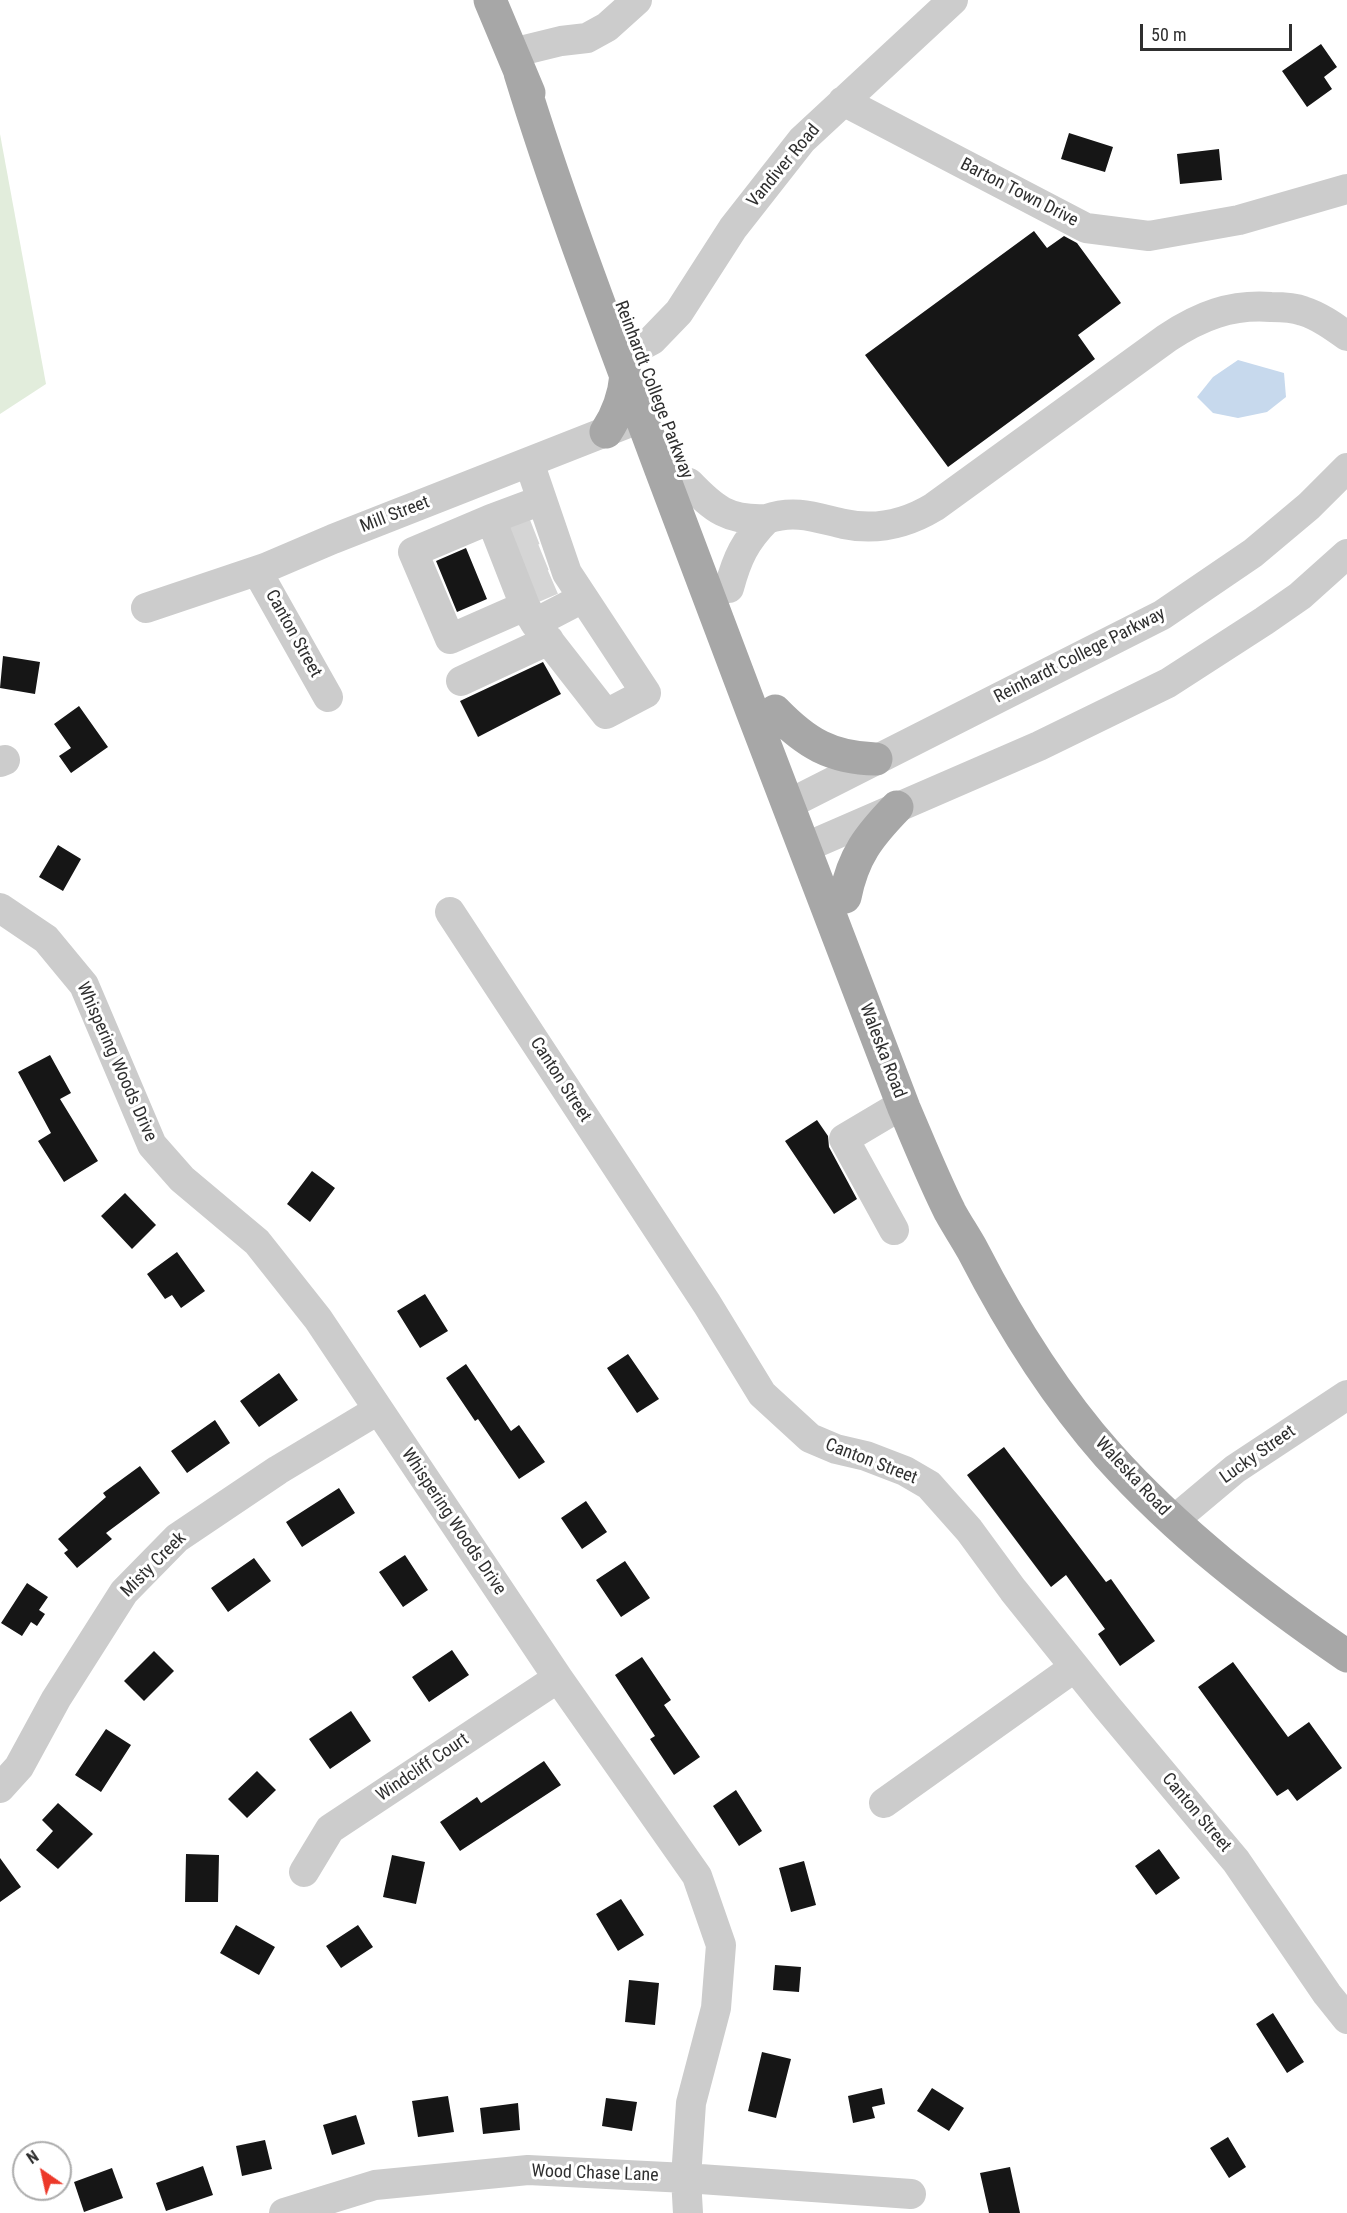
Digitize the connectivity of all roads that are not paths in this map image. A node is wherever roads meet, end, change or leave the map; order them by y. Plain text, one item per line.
1 (490, 0) edge
2 (637, 0) edge
3 (953, 0) edge
4 (516, 63) junction
5 (843, 101) junction
6 (1347, 189) edge
7 (1347, 336) edge
8 (632, 361) junction
9 (642, 418) junction
10 (606, 432) junction
11 (529, 462) junction
12 (1347, 468) edge
13 (679, 486) junction
14 (767, 519) junction
15 (1347, 554) edge
16 (257, 571) junction
17 (729, 588) junction
18 (146, 608) dead end
19 (461, 681) dead end
20 (328, 697) dead end
21 (775, 711) junction
22 (876, 759) junction
23 (797, 800) junction
24 (897, 807) junction
25 (814, 844) junction
26 (845, 897) junction
27 (0, 908) edge
28 (450, 912) dead end
29 (903, 1104) junction
30 (894, 1230) dead end
31 (971, 1249) junction
32 (1347, 1395) edge
33 (378, 1410) junction
34 (1173, 1521) junction
35 (1347, 1656) edge
36 (1075, 1667) junction
37 (558, 1678) junction
38 (0, 1788) edge
39 (884, 1803) dead end
40 (304, 1872) dead end
41 (1347, 2019) edge
42 (686, 2178) junction
43 (911, 2194) dead end
44 (284, 2213) edge
45 (688, 2213) edge

1 - 4 main road, Reinhardt College Parkway
2 - 4 street
3 - 5 street, Vandiver Road
4 - 8 main road, Reinhardt College Parkway
5 - 6 street, Barton Town Drive
5 - 8 street, Vandiver Road
7 - 14 street
8 - 9 main road, Reinhardt College Parkway
8 - 10 main road
8 - 13 main road, Reinhardt College Parkway
9 - 10 street, Mill Street
9 - 13 main road, Reinhardt College Parkway
10 - 11 street, Mill Street
11 - 16 street, Mill Street
11 - 19 street
12 - 22 street, Reinhardt College Parkway
13 - 14 street
13 - 17 main road, Reinhardt College Parkway
13 - 23 main road
14 - 17 street
15 - 24 street
16 - 18 street, Mill Street
16 - 20 street, Canton Street
17 - 21 main road, Reinhardt College Parkway
21 - 22 main road
21 - 23 main road, Reinhardt College Parkway
22 - 23 street, Reinhardt College Parkway
23 - 25 main road
24 - 25 street
24 - 26 main road
25 - 26 main road, Waleska Road
25 - 29 main road, Waleska Road
26 - 31 main road, Waleska Road
27 - 33 street, Whispering Woods Drive
28 - 36 street, Canton Street
29 - 30 street
29 - 31 main road, Waleska Road
31 - 34 main road, Waleska Road
32 - 34 street, Lucky Street
33 - 37 street, Whispering Woods Drive
33 - 38 street, Misty Creek
34 - 35 main road, Waleska Road
36 - 39 street
36 - 41 street, Canton Street
37 - 40 street, Windcliff Court
37 - 42 street, Whispering Woods Drive
42 - 43 street, Wood Chase Lane
42 - 44 street, Wood Chase Lane
42 - 45 street, Whispering Woods Drive

